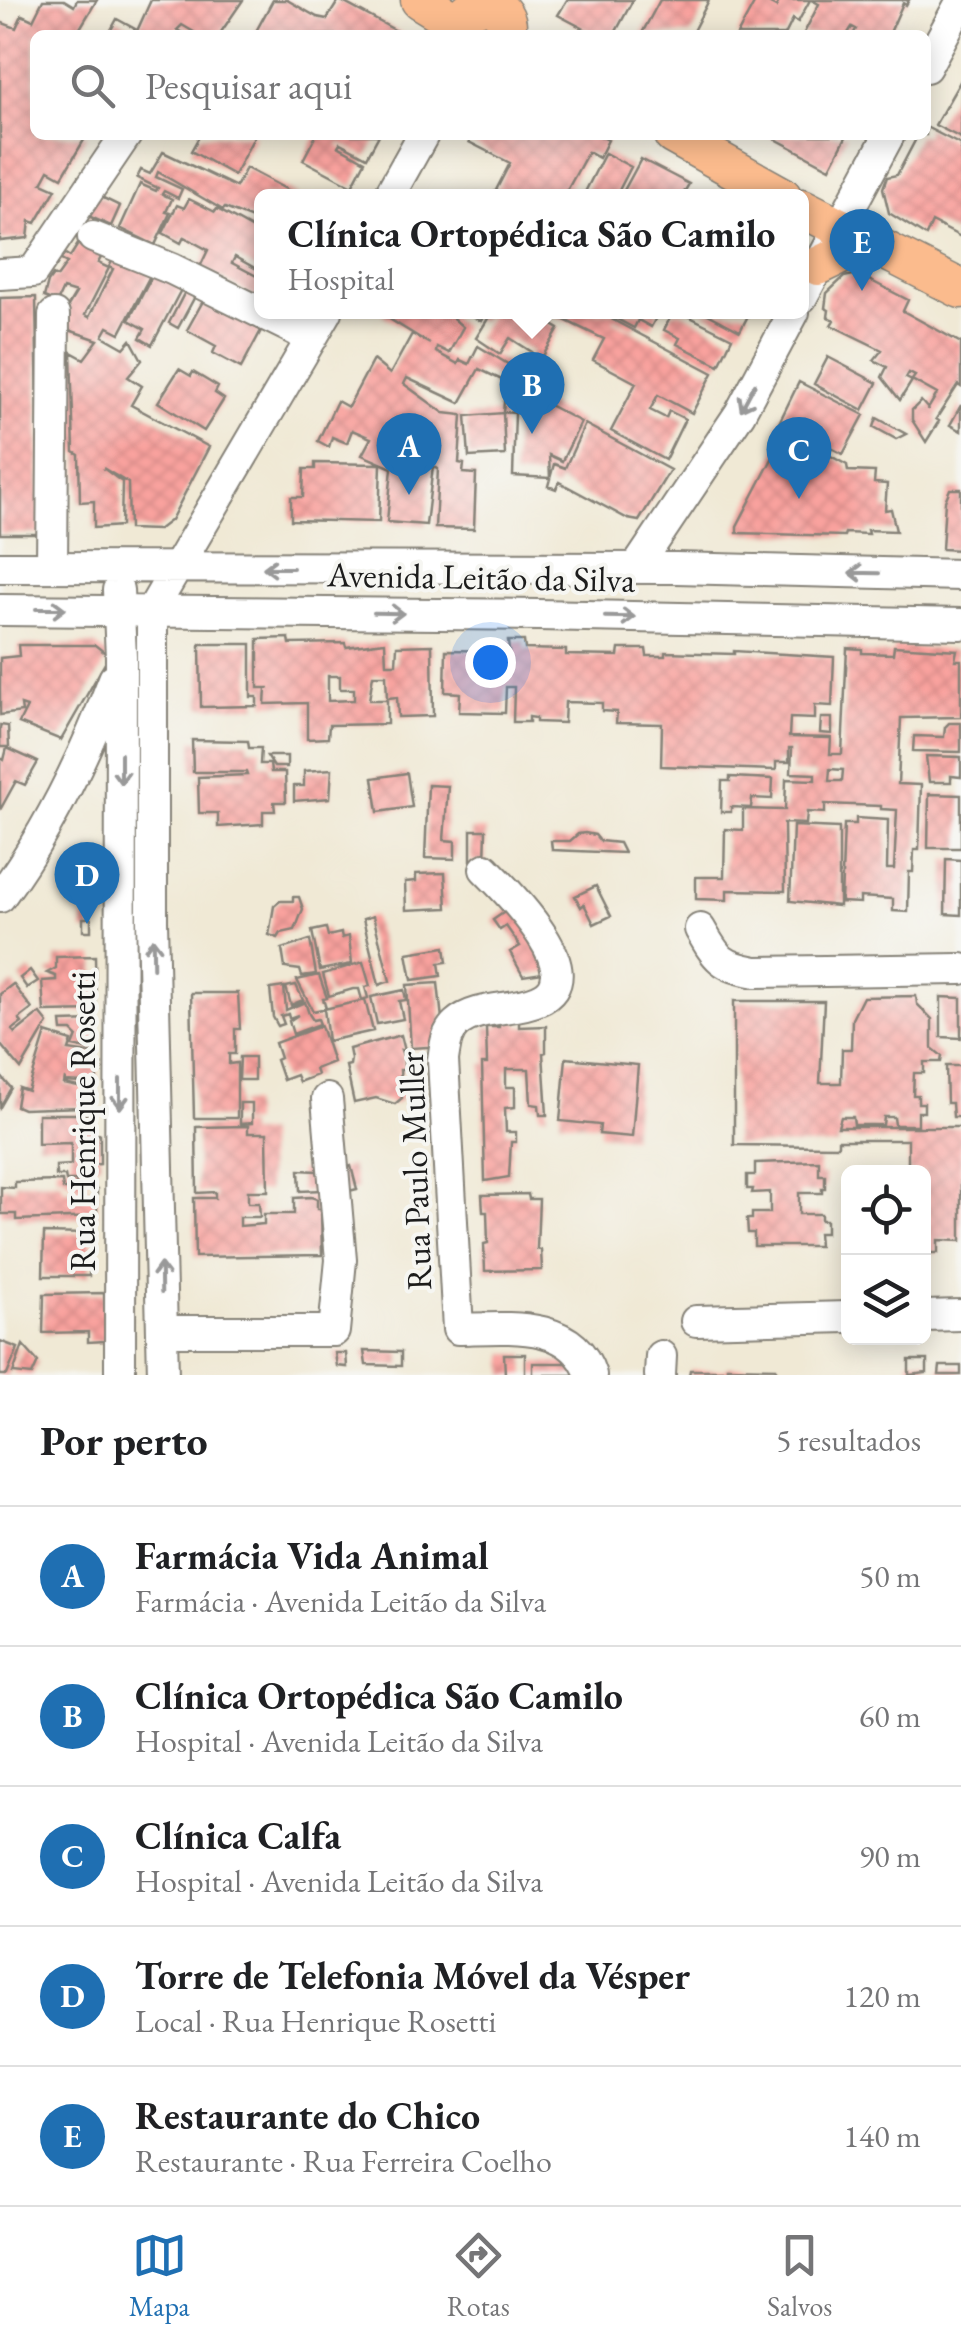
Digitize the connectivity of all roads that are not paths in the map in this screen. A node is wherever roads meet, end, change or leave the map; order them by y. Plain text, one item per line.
1 (420, 0) edge
2 (961, 2) edge
3 (488, 17) edge
4 (931, 57) edge
5 (123, 140) edge
6 (420, 140) edge
7 (682, 140) edge
8 (886, 140) edge
9 (393, 189) edge
10 (769, 189) edge
11 (809, 212) edge
12 (838, 228) junction
13 (93, 237) dead end
14 (873, 246) junction
15 (0, 274) edge
16 (810, 282) edge
17 (961, 289) edge
18 (254, 300) edge
19 (54, 315) dead end
20 (790, 319) edge
21 (320, 325) edge
22 (669, 519) junction
23 (0, 567) edge
24 (52, 567) junction
25 (117, 567) junction
26 (177, 568) junction
27 (636, 568) junction
28 (676, 568) junction
29 (961, 575) edge
30 (0, 610) edge
31 (118, 610) junction
32 (152, 610) junction
33 (702, 618) junction
34 (961, 624) edge
35 (121, 657) junction
36 (485, 868) dead end
37 (0, 897) edge
38 (700, 929) dead end
39 (961, 968) edge
40 (327, 1099) dead end
41 (961, 1315) edge
42 (931, 1316) edge
43 (841, 1318) edge
44 (696, 1320) dead end
45 (162, 1331) junction
46 (120, 1375) edge
47 (163, 1375) edge
48 (591, 1375) edge

1 - 3 main road
2 - 4 street
5 - 15 street
6 - 9 street
7 - 10 main road
8 - 12 street
11 - 12 main road
12 - 14 main road
12 - 16 street
13 - 18 street
14 - 16 main road
14 - 17 main road
19 - 24 street
20 -> 22 street
21 - 26 street
22 - 27 street
22 - 28 street
23 - 24 street, Avenida Leitão da Silva
24 - 25 street, Avenida Leitão da Silva
25 - 26 street, Avenida Leitão da Silva
25 - 31 street, Rua Henrique Rosetti
27 -> 26 street, Avenida Leitão da Silva
26 - 32 street
27 - 28 street, Avenida Leitão da Silva
29 -> 28 street, Avenida Leitão da Silva
28 - 33 street
30 -> 31 street, Avenida Leitão da Silva
31 - 32 street, Avenida Leitão da Silva
31 - 35 street, Rua Henrique Rosetti
32 -> 33 street, Avenida Leitão da Silva
45 -> 32 street, Rua Henrique Rosetti
33 - 34 street, Avenida Leitão da Silva
35 - 37 street
35 -> 46 street, Rua Henrique Rosetti
36 - 48 street, Rua Paulo Muller
38 - 39 street
40 - 45 street
41 - 42 street
43 - 44 street
45 - 47 street, Rua Henrique Rosetti

